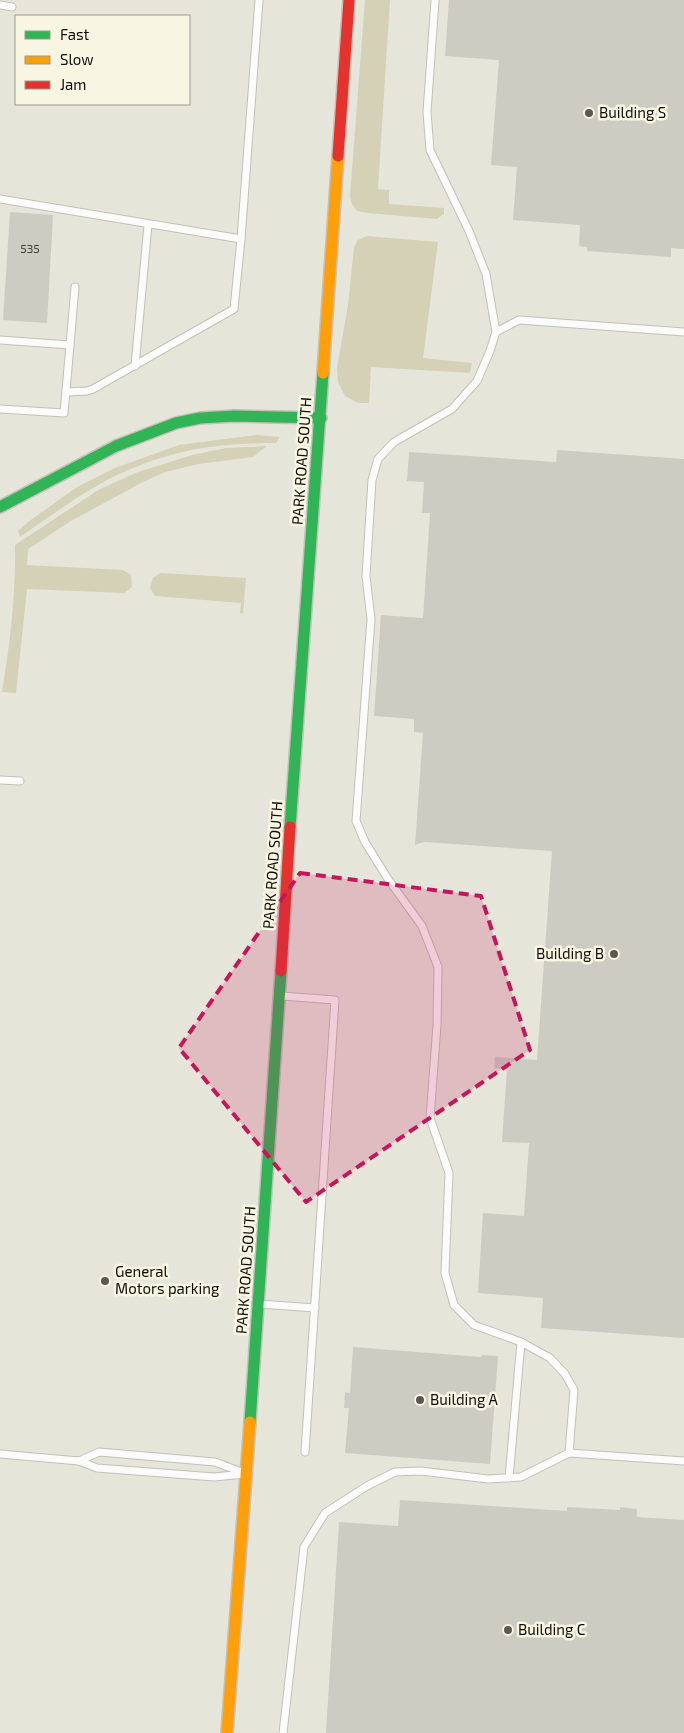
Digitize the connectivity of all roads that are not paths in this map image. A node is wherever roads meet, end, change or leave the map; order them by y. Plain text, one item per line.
1 (259, 0) edge
2 (349, 0) edge
3 (435, 0) edge
4 (0, 5) edge
5 (12, 7) dead end
6 (0, 199) edge
7 (148, 225) junction
8 (241, 239) junction
9 (75, 287) dead end
10 (496, 332) junction
11 (684, 332) edge
12 (0, 340) edge
13 (70, 345) junction
14 (135, 366) junction
15 (66, 392) junction
16 (0, 409) edge
17 (321, 418) junction
18 (0, 507) edge
19 (0, 780) edge
20 (20, 781) dead end
21 (279, 996) junction
22 (258, 1304) junction
23 (315, 1308) junction
24 (521, 1342) junction
25 (305, 1452) dead end
26 (569, 1453) junction
27 (0, 1454) edge
28 (79, 1461) junction
29 (684, 1461) edge
30 (247, 1474) junction
31 (509, 1478) junction
32 (227, 1733) edge
33 (283, 1733) edge

1 - 8 lane
2 - 17 main road, PARK ROAD SOUTH
3 - 10 lane
4 - 5 lane
6 - 7 lane
7 - 8 lane
7 - 14 lane
8 - 14 lane
9 - 13 lane
10 - 11 lane
10 - 24 lane
12 - 13 lane
13 - 15 lane
14 - 15 lane
15 - 16 lane
17 - 18 main road
17 - 21 main road, PARK ROAD SOUTH
19 - 20 lane
21 - 22 main road, PARK ROAD SOUTH
21 - 23 lane
22 - 23 lane
22 - 30 main road, PARK ROAD SOUTH
23 - 25 lane
24 - 26 lane
24 - 31 lane
26 - 29 lane
26 - 31 lane
27 - 28 lane
28 - 30 lane
28 - 30 lane
30 - 32 main road, PARK ROAD SOUTH
31 - 33 lane

